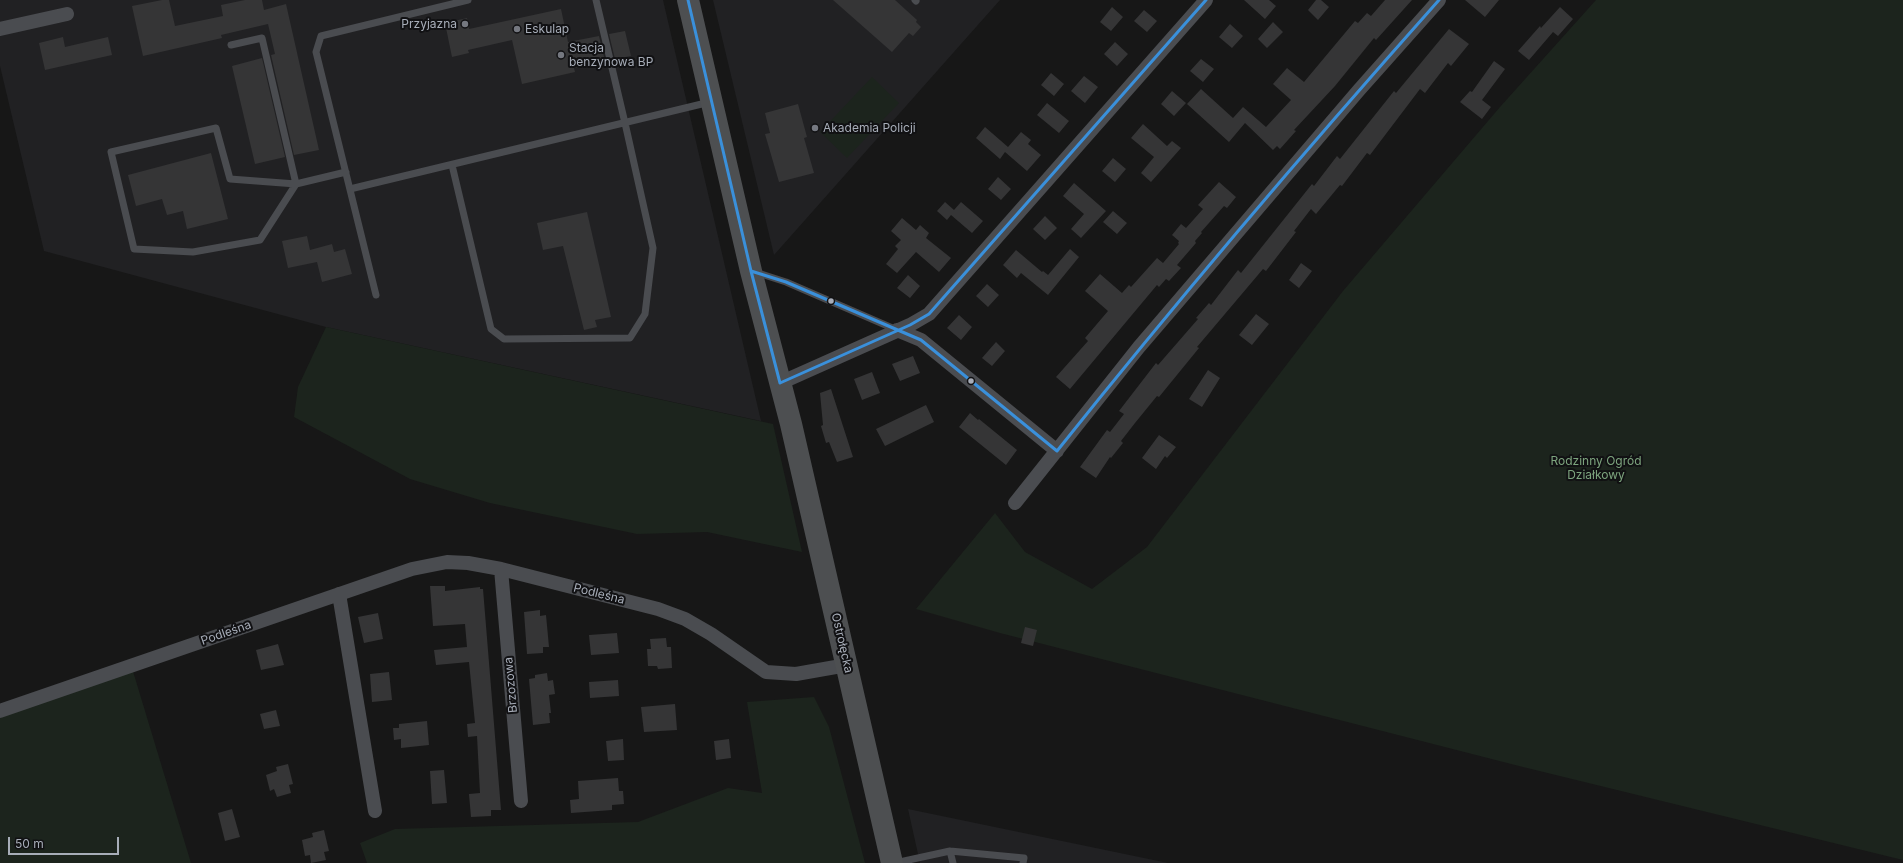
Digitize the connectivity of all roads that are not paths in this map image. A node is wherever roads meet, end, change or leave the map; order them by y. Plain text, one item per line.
1 (468, 0) edge
2 (596, 0) edge
3 (688, 0) edge
4 (1206, 0) edge
5 (1440, 0) edge
6 (67, 14) dead end
7 (0, 30) edge
8 (231, 45) dead end
9 (712, 102) junction
10 (625, 123) junction
11 (452, 165) junction
12 (346, 172) junction
13 (296, 184) junction
14 (350, 189) junction
15 (751, 271) junction
16 (376, 295) dead end
17 (897, 330) junction
18 (780, 383) junction
19 (1057, 451) junction
20 (1015, 503) dead end
21 (501, 569) junction
22 (339, 594) junction
23 (847, 665) junction
24 (0, 710) edge
25 (521, 801) dead end
26 (375, 811) dead end
27 (950, 851) junction
28 (894, 863) edge
29 (953, 863) edge
30 (1024, 863) edge

1 - 12 lane
2 - 10 lane
3 - 9 main road, Ostrołęcka
4 - 17 street
5 - 19 street
6 - 7 street
8 - 13 lane
9 - 10 lane
9 - 15 main road, Ostrołęcka
10 - 11 lane
10 - 11 lane
11 - 14 lane
12 - 13 lane
12 - 14 lane
13 - 13 lane
14 - 16 lane
15 - 17 lane
15 - 18 main road, Ostrołęcka
17 - 18 street
17 - 19 street
18 - 23 main road, Ostrołęcka
19 - 20 street
21 - 22 street, Podleśna
21 - 23 street, Podleśna
21 - 25 street, Brzozowa
22 - 24 street, Podleśna
22 - 26 street
23 - 28 main road, Ostrołęcka
27 - 28 lane
27 - 29 lane
27 - 30 lane

